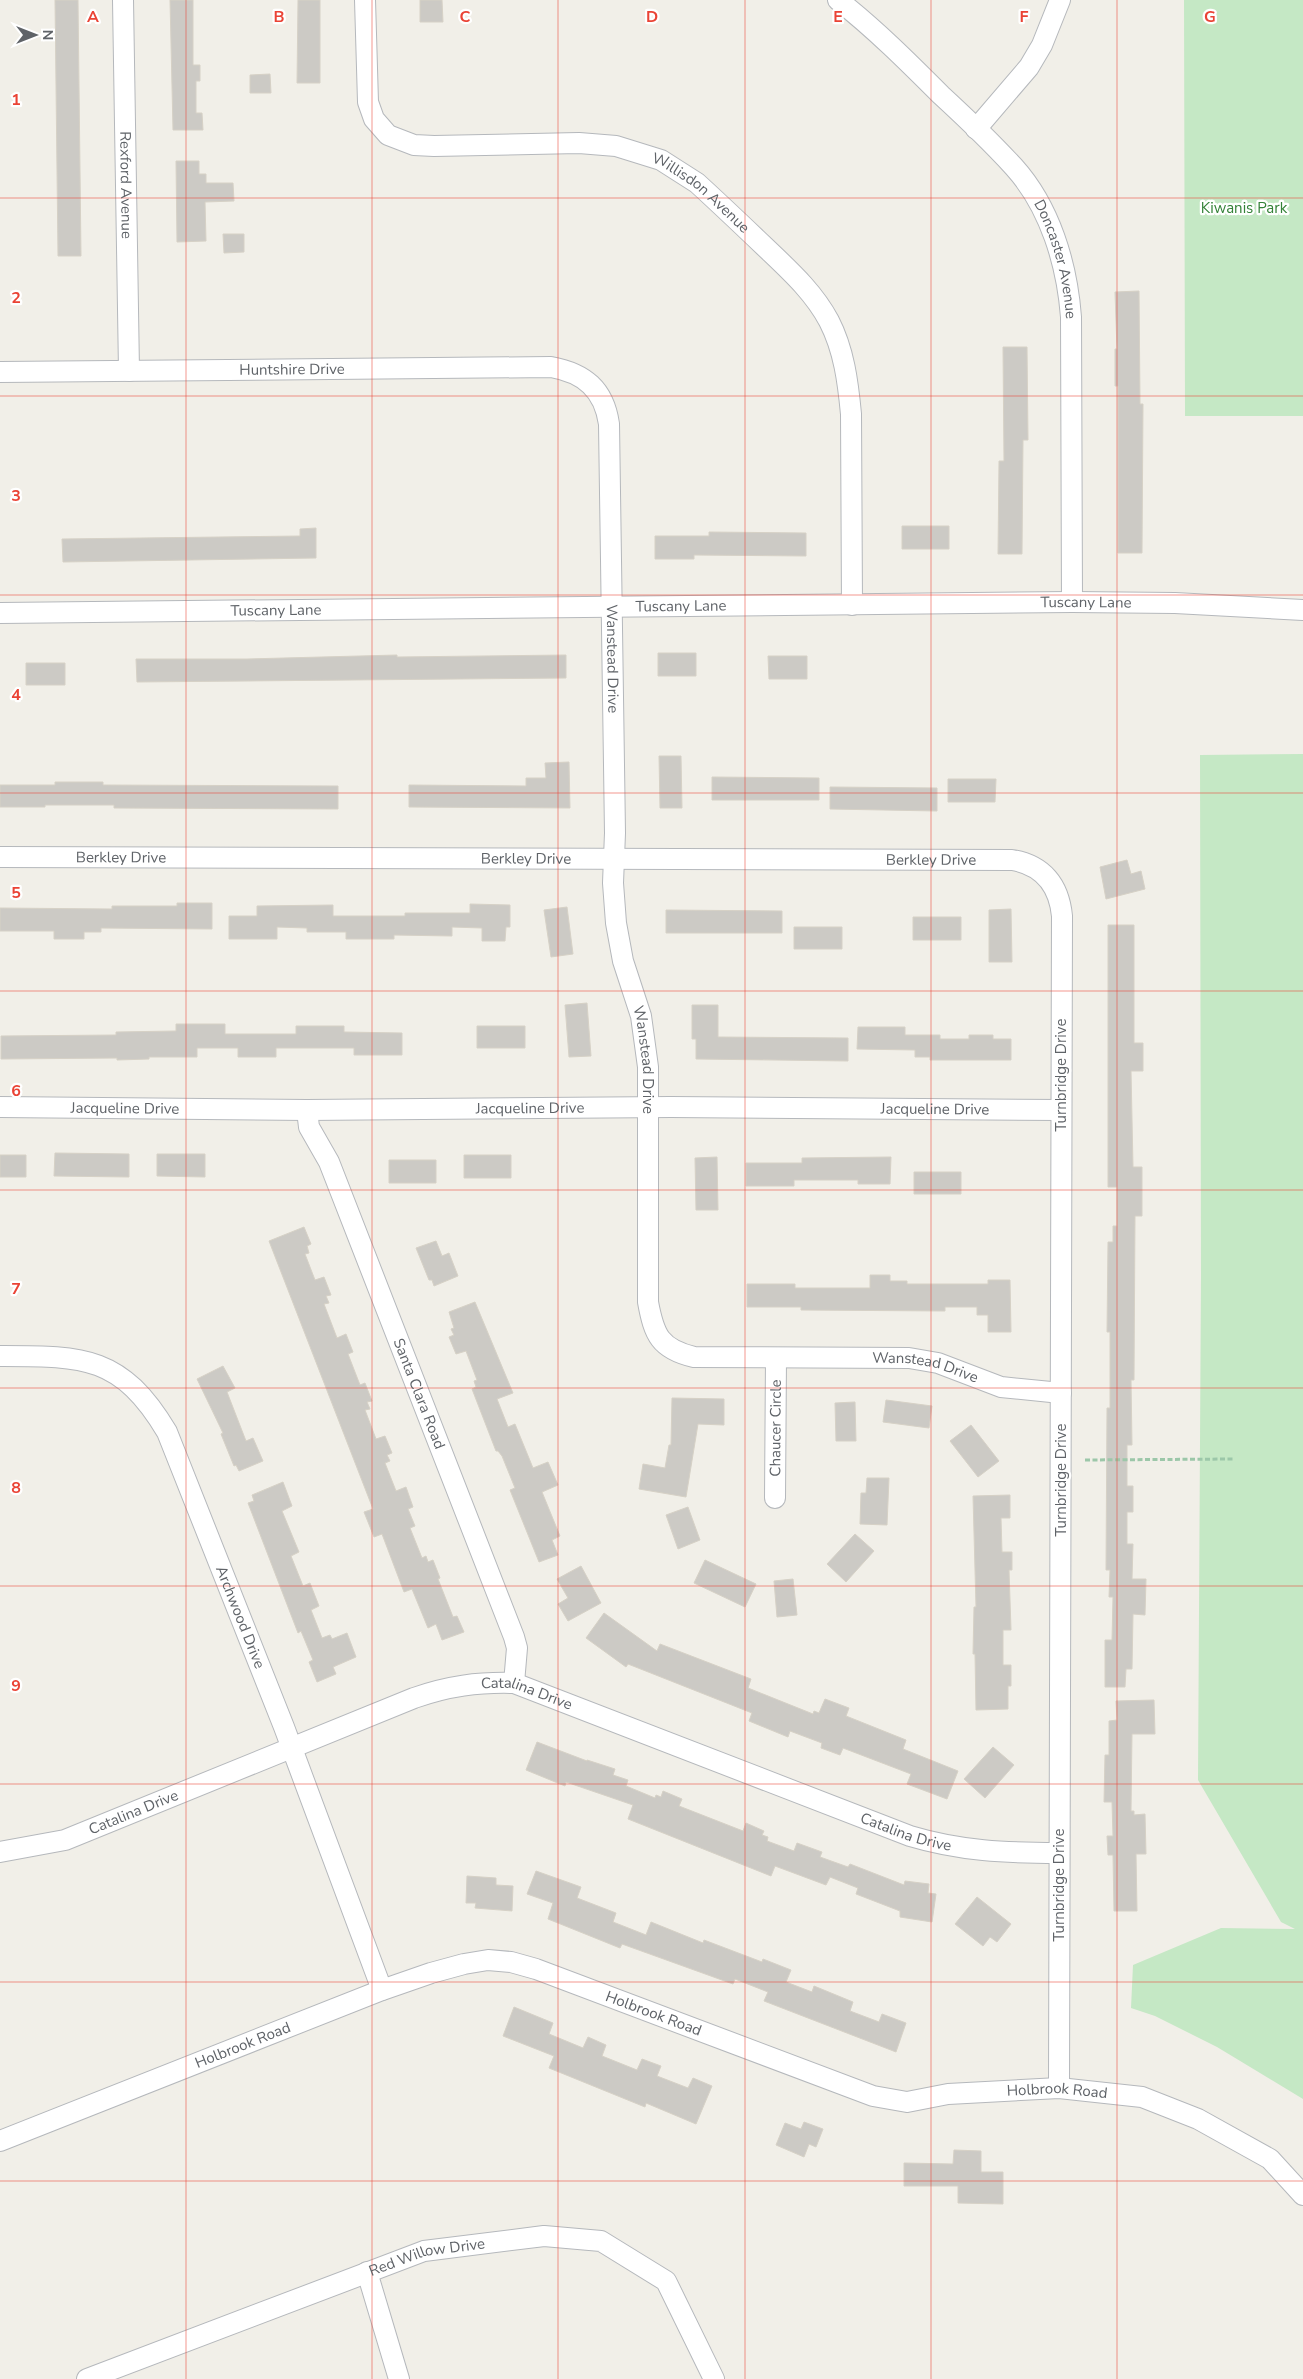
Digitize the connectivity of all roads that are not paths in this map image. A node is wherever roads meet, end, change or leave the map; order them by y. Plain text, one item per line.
1 (123, 0) edge
2 (365, 0) edge
3 (838, 0) edge
4 (1060, 0) edge
5 (976, 129) junction
6 (129, 371) junction
7 (0, 372) edge
8 (583, 377) joint
9 (1072, 602) junction
10 (852, 606) junction
11 (610, 608) junction
12 (1303, 610) edge
13 (0, 613) edge
14 (0, 857) edge
15 (615, 858) junction
16 (1048, 876) joint
17 (0, 1107) edge
18 (648, 1108) junction
19 (307, 1110) junction
20 (1061, 1110) junction
21 (0, 1356) edge
22 (776, 1358) junction
23 (1061, 1393) junction
24 (775, 1498) dead end
25 (514, 1683) junction
26 (291, 1747) junction
27 (0, 1852) edge
28 (1058, 1853) junction
29 (382, 1990) junction
30 (1059, 2088) junction
31 (0, 2141) edge
32 (1303, 2195) edge
33 (368, 2272) junction
34 (87, 2379) edge
35 (399, 2379) edge
36 (714, 2379) edge

1 - 6 street, Rexford Avenue
2 - 10 street, Willisdon Avenue
3 - 5 street, Doncaster Avenue
4 - 5 street
5 - 9 street, Doncaster Avenue
6 - 7 street, Huntshire Drive
6 - 8 street, Huntshire Drive
8 - 11 street, Wanstead Drive
9 - 10 street, Tuscany Lane
9 - 12 street, Tuscany Lane
10 - 11 street, Tuscany Lane
11 - 13 street, Tuscany Lane
11 - 15 street, Wanstead Drive
14 - 15 street, Berkley Drive
15 - 16 street, Berkley Drive
15 - 18 street, Wanstead Drive
16 - 20 street, Turnbridge Drive
17 - 19 street, Jacqueline Drive
18 - 19 street, Jacqueline Drive
18 - 20 street, Jacqueline Drive
18 - 22 street, Wanstead Drive
19 - 25 street, Santa Clara Road
20 - 23 street, Turnbridge Drive
21 - 26 street, Archwood Drive
22 - 23 street, Wanstead Drive
22 - 24 street, Chaucer Circle
23 - 28 street, Turnbridge Drive
25 - 26 street, Catalina Drive
25 - 28 street, Catalina Drive
26 - 27 street, Catalina Drive
26 - 29 street, Archwood Drive
28 - 30 street, Turnbridge Drive
29 - 30 street, Holbrook Road
29 - 31 street, Holbrook Road
30 - 32 street, Holbrook Road
33 - 34 street, Red Willow Drive
33 - 35 street
33 - 36 street, Red Willow Drive

